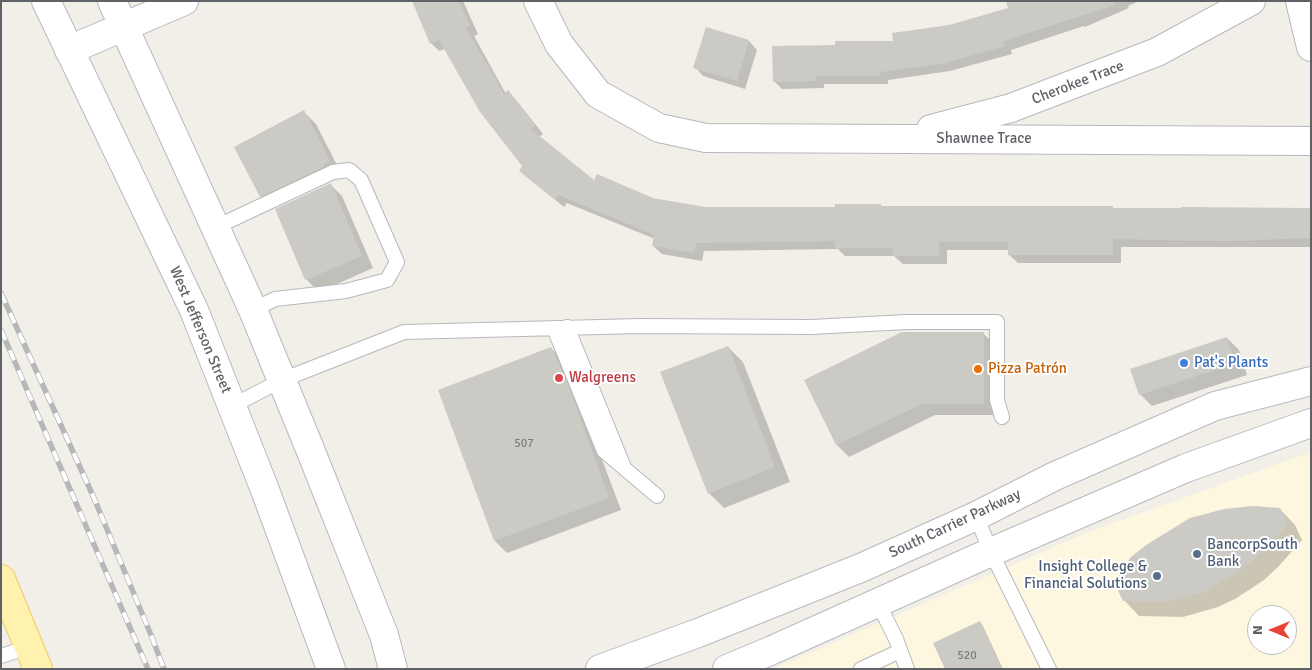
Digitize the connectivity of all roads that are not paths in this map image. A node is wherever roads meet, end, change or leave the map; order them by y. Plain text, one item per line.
1 (46, 1) edge
2 (112, 1) edge
3 (184, 1) edge
4 (538, 1) edge
5 (1251, 1) edge
6 (1300, 1) edge
7 (125, 26) junction
8 (1311, 47) edge
9 (69, 50) junction
10 (895, 139) junction
11 (1311, 141) edge
12 (216, 227) junction
13 (254, 310) junction
14 (560, 328) junction
15 (282, 380) junction
16 (1311, 381) edge
17 (232, 406) junction
18 (1002, 417) dead end
19 (1311, 423) edge
20 (656, 496) dead end
21 (976, 516) junction
22 (991, 552) junction
23 (1, 579) edge
24 (878, 603) junction
25 (900, 651) junction
26 (1, 656) edge
27 (34, 658) edge
28 (331, 669) edge
29 (393, 669) edge
30 (600, 669) edge
31 (727, 669) edge
32 (861, 669) edge
33 (907, 669) edge
34 (1050, 669) edge

1 - 9 main road, West Jefferson Street
2 - 7 main road
3 - 7 main road
4 - 10 main road, Shawnee Trace
5 - 10 main road, Cherokee Trace
6 - 8 main road
7 - 9 main road
7 - 12 main road
9 - 17 main road, West Jefferson Street
10 - 11 main road, Shawnee Trace
12 - 13 main road
12 - 13 lane
13 - 15 main road
14 - 15 lane
14 - 18 lane
14 - 20 lane
15 - 17 lane
15 - 29 main road
16 - 21 main road, South Carrier Parkway
17 - 28 main road, West Jefferson Street
19 - 22 main road
21 - 22 lane
21 - 30 main road, South Carrier Parkway
22 - 24 main road
22 - 34 lane
23 - 27 main road
24 - 25 lane
24 - 31 main road
25 - 32 lane
25 - 33 lane
26 - 27 lane

